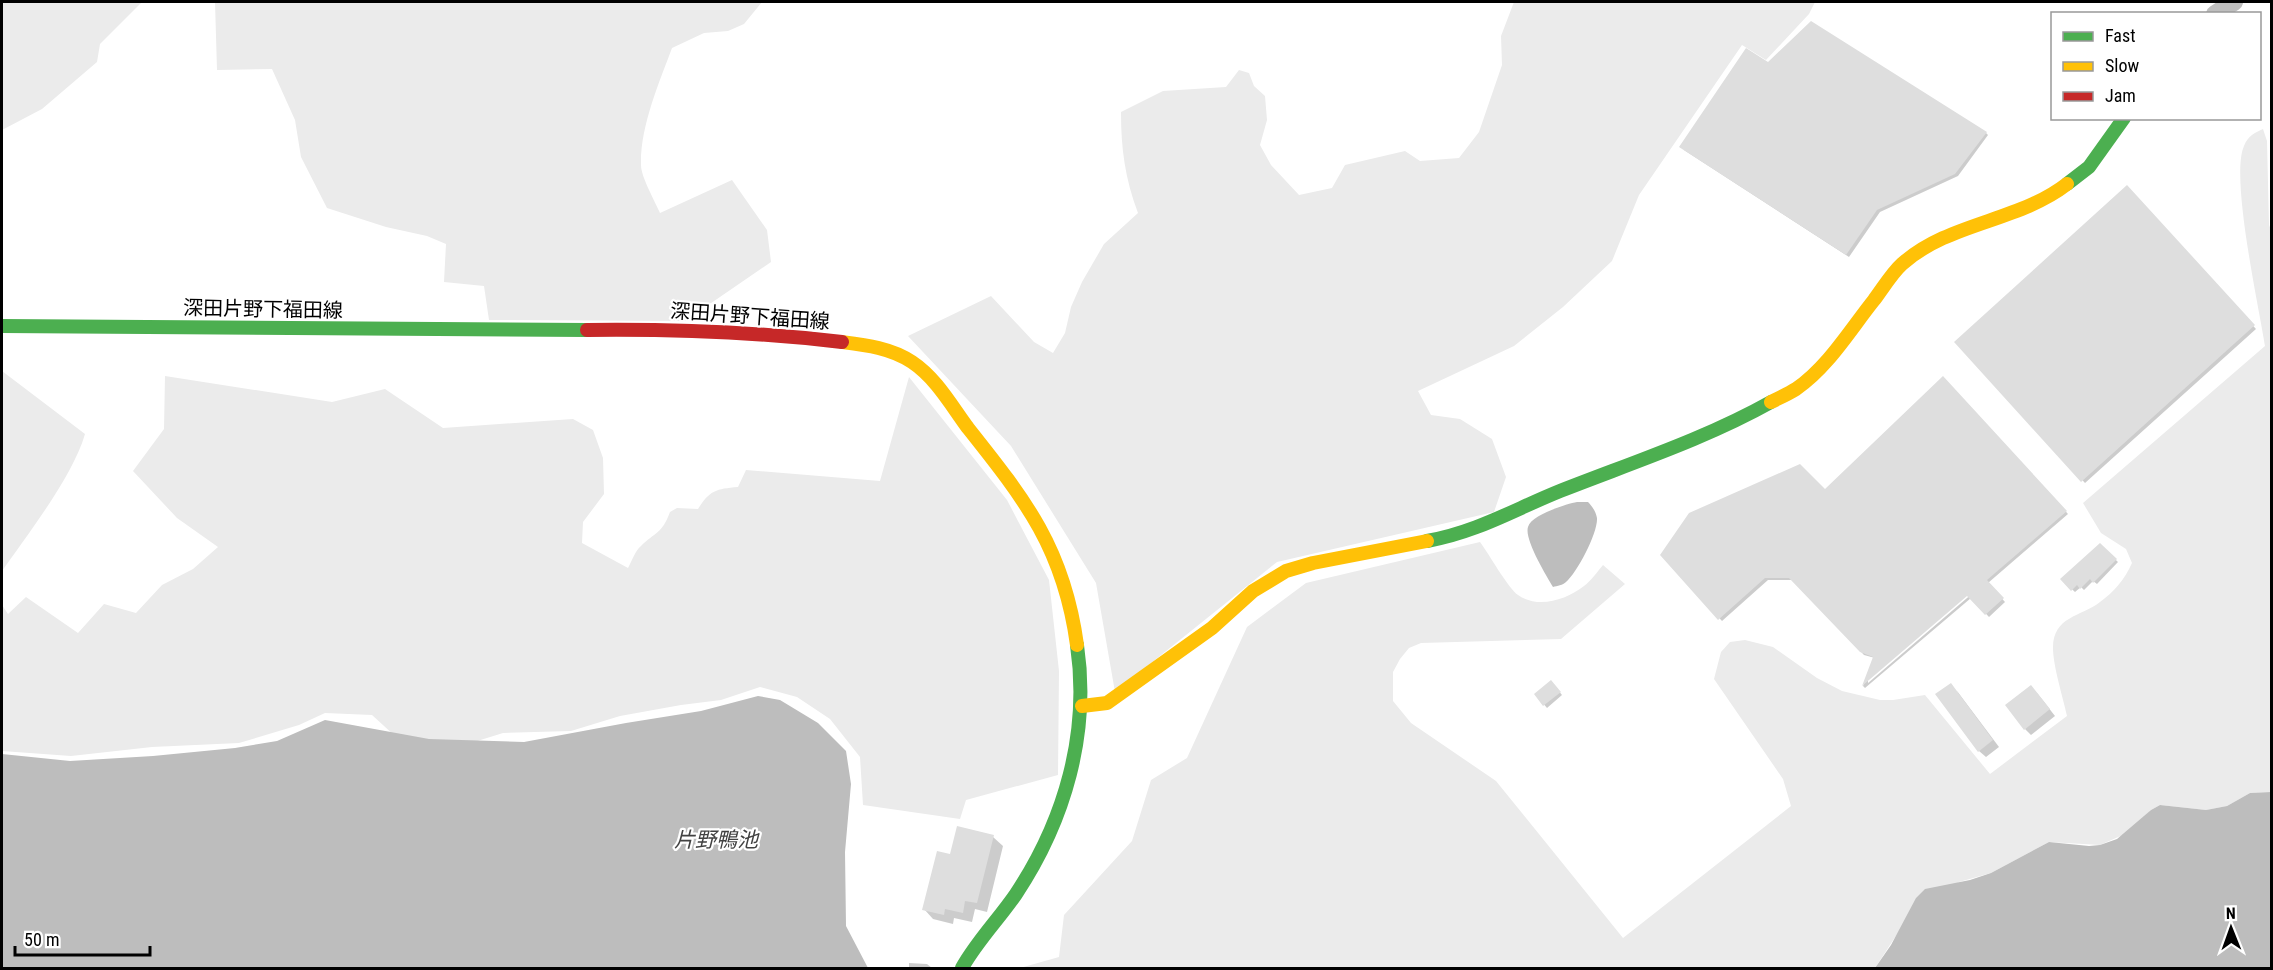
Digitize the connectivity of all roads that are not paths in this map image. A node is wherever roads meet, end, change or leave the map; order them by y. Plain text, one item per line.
1 (2234, 2) edge
2 (2218, 12) edge
3 (2123, 120) edge
4 (2, 326) edge
5 (1082, 706) junction
6 (962, 969) edge

1 - 2 street
3 - 5 main road
4 - 5 main road, 深田片野下福田線
5 - 6 main road, 深田片野下福田線

